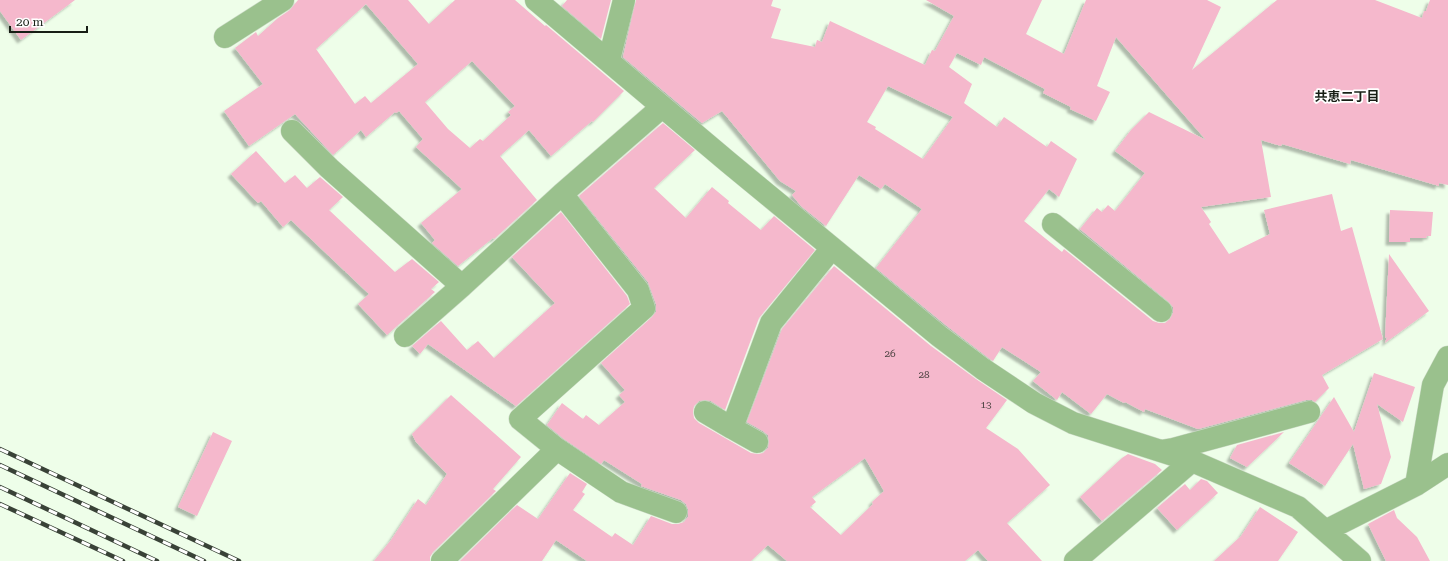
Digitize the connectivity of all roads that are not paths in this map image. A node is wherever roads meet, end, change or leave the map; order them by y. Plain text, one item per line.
1 (283, 0) edge
2 (536, 0) edge
3 (624, 0) edge
4 (225, 37) dead end
5 (608, 60) junction
6 (662, 107) junction
7 (292, 131) dead end
8 (562, 194) junction
9 (1053, 224) dead end
10 (832, 248) junction
11 (462, 286) junction
12 (1161, 311) dead end
13 (404, 336) dead end
14 (1448, 357) edge
15 (705, 412) dead end
16 (1309, 412) dead end
17 (732, 428) junction
18 (757, 442) dead end
19 (557, 449) junction
20 (1160, 451) junction
21 (1192, 461) junction
22 (1448, 464) edge
23 (1416, 485) junction
24 (676, 512) dead end
25 (1327, 530) junction
26 (442, 561) edge
27 (1074, 561) edge
28 (1360, 561) edge

1 - 4 street
2 - 5 street
3 - 5 street
5 - 6 street
6 - 8 street
6 - 10 street
7 - 11 street
8 - 11 street
8 - 19 street
9 - 12 street
10 - 17 street
10 - 20 street
11 - 13 street
14 - 23 street
15 - 17 street
16 - 20 street
17 - 18 street
19 - 24 street
19 - 26 street
20 - 21 street
21 - 25 street
21 - 27 street
22 - 23 street
23 - 25 street
25 - 28 street

